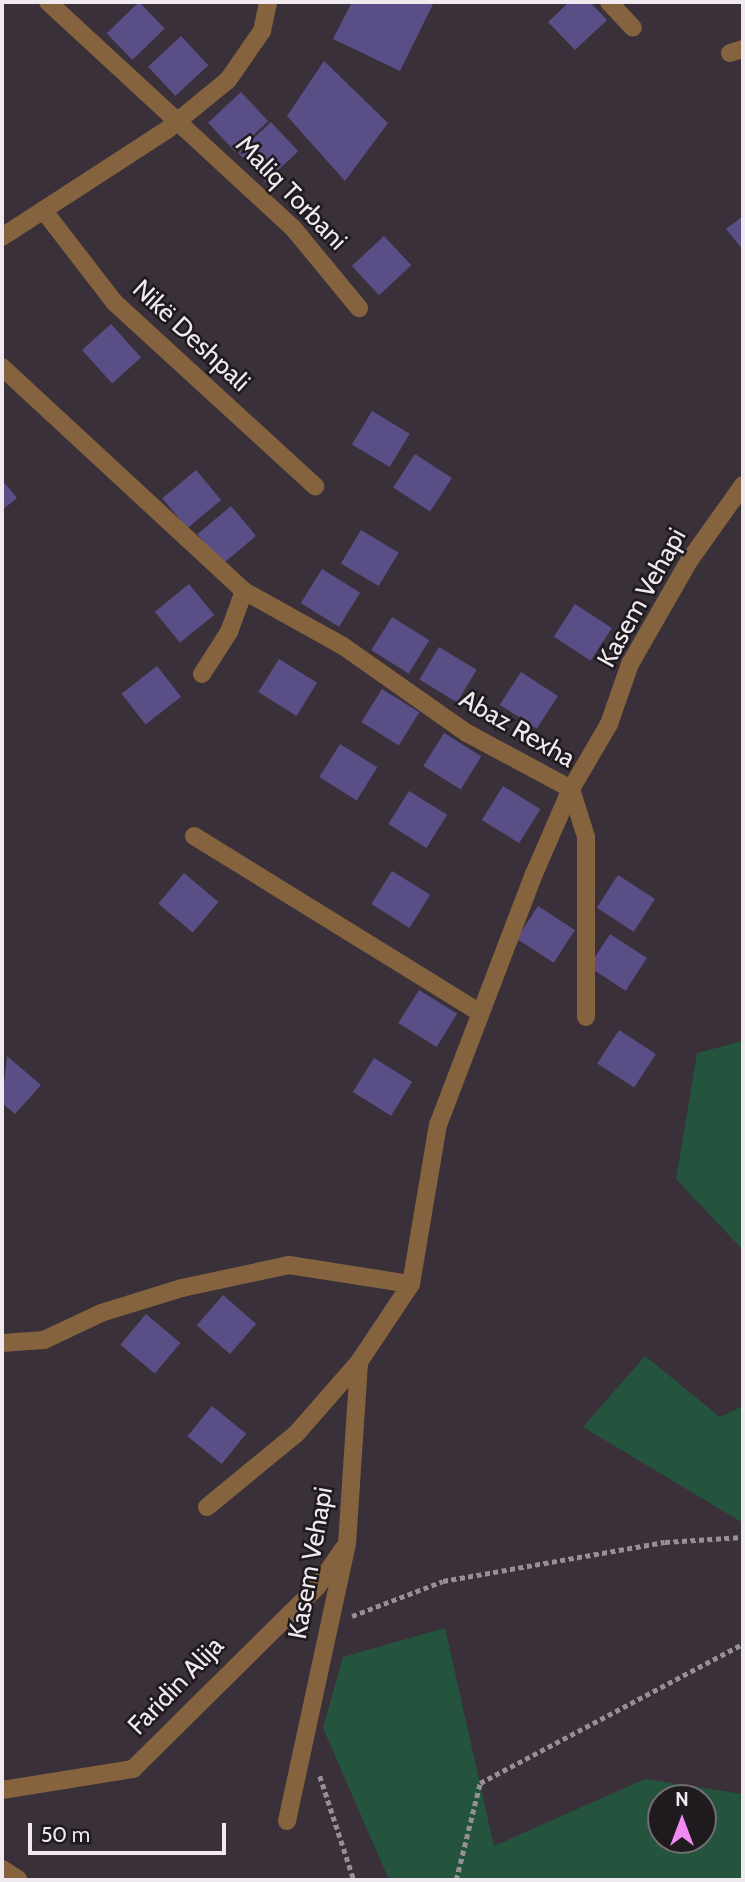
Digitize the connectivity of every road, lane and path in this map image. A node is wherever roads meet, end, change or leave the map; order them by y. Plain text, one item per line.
1 (47, 2) edge
2 (268, 2) edge
3 (609, 2) edge
4 (633, 28) dead end
5 (180, 118) junction
6 (44, 211) junction
7 (2, 216) edge
8 (8, 233) edge
9 (359, 308) dead end
10 (2, 367) edge
11 (743, 485) edge
12 (315, 486) dead end
13 (244, 591) junction
14 (202, 674) dead end
15 (570, 789) junction
16 (194, 836) dead end
17 (478, 1012) junction
18 (586, 1017) dead end
19 (411, 1284) junction
20 (2, 1343) edge
21 (359, 1363) junction
22 (207, 1507) dead end
23 (743, 1537) edge
24 (347, 1544) junction
25 (327, 1626) junction
26 (743, 1644) edge
27 (306, 1736) junction
28 (2, 1790) edge
29 (287, 1821) dead end
30 (354, 1880) edge
31 (456, 1880) edge

1 - 5 street, Maliq Torbani
2 - 5 street
3 - 4 street
5 - 6 street
5 - 9 street, Maliq Torbani
6 - 8 street
6 - 12 street, Nikë Deshpali
7 - 8 street
10 - 13 street, Abaz Rexha
11 - 15 street, Kasem Vehapi
13 - 14 street
13 - 15 street, Abaz Rexha
15 - 17 street, Kasem Vehapi
15 - 18 street, Abaz Rexha
16 - 17 street
17 - 19 street, Kasem Vehapi
19 - 20 street
19 - 21 street, Kasem Vehapi
21 - 22 street
21 - 24 street, Kasem Vehapi
23 - 25 path
24 - 25 street, Kasem Vehapi
24 - 28 street, Faridin Alija
25 - 27 street, Kasem Vehapi
26 - 31 path
27 - 29 street, Kasem Vehapi
27 - 30 path

